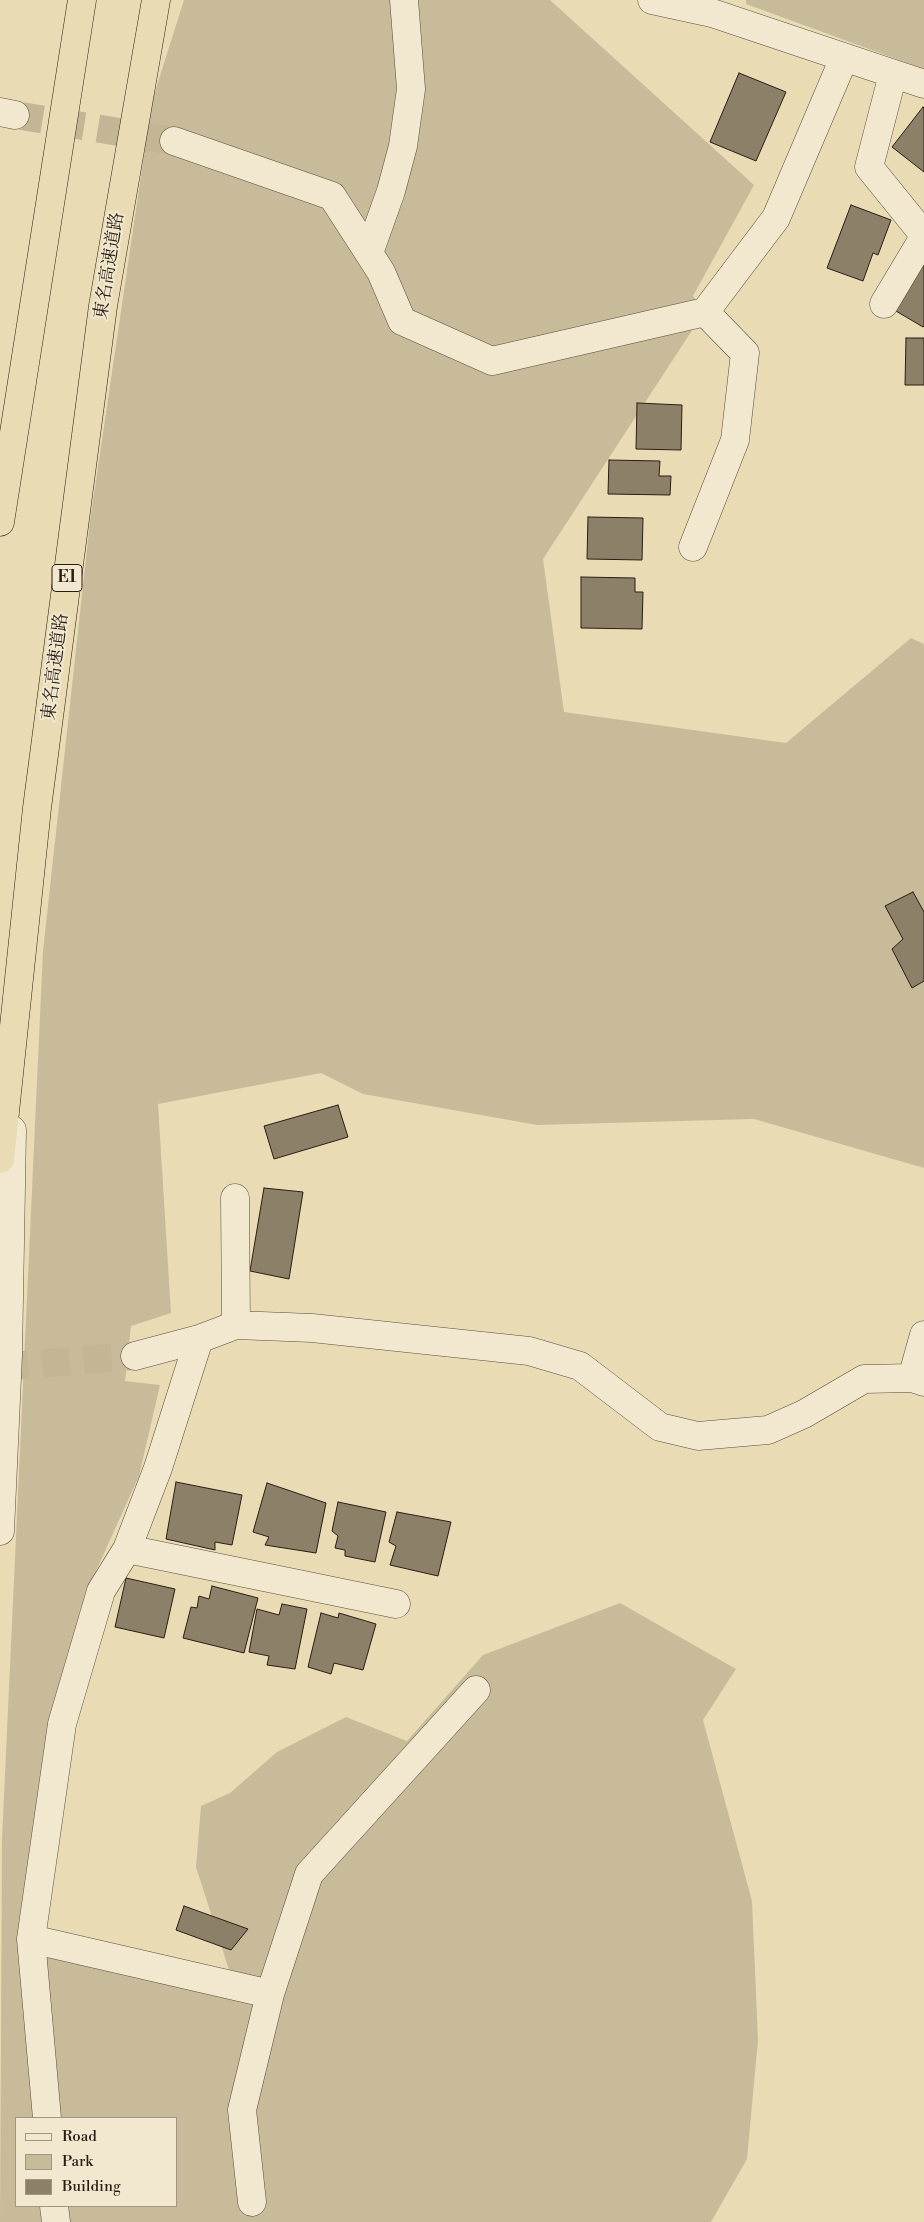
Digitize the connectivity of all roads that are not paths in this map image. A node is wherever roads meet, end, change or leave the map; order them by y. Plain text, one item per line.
1 (82, 0) edge
2 (156, 0) edge
3 (404, 0) edge
4 (652, 0) edge
5 (844, 58) junction
6 (893, 74) junction
7 (924, 84) edge
8 (174, 141) tunnel mouth
9 (924, 236) edge
10 (369, 253) junction
11 (884, 304) dead end
12 (704, 312) junction
13 (0, 522) edge
14 (692, 547) dead end
15 (13, 1038) junction
16 (0, 1159) edge
17 (235, 1198) dead end
18 (236, 1325) junction
19 (924, 1335) edge
20 (199, 1339) junction
21 (135, 1356) tunnel mouth
22 (918, 1380) edge
23 (0, 1531) edge
24 (127, 1549) junction
25 (396, 1604) dead end
26 (476, 1690) dead end
27 (32, 1940) junction
28 (270, 1994) junction
29 (47, 2117) edge
30 (252, 2202) dead end
31 (54, 2207) edge
32 (56, 2222) edge

1 - 13 highway
2 - 15 highway, 東名高速道路 / E1
3 - 10 street
4 - 5 street
5 - 6 street
5 - 12 street
6 - 7 street
6 - 9 street
8 - 10 street
9 - 11 street
10 - 12 street
12 - 14 street
15 - 16 highway, 東名高速道路 / E1
15 - 23 street
17 - 18 street
18 - 20 street
18 - 22 street
19 - 22 street
20 - 21 street
20 - 24 street
24 - 25 street
24 - 27 street
26 - 28 street
27 - 28 street
27 - 29 street
28 - 30 street
31 - 32 street

